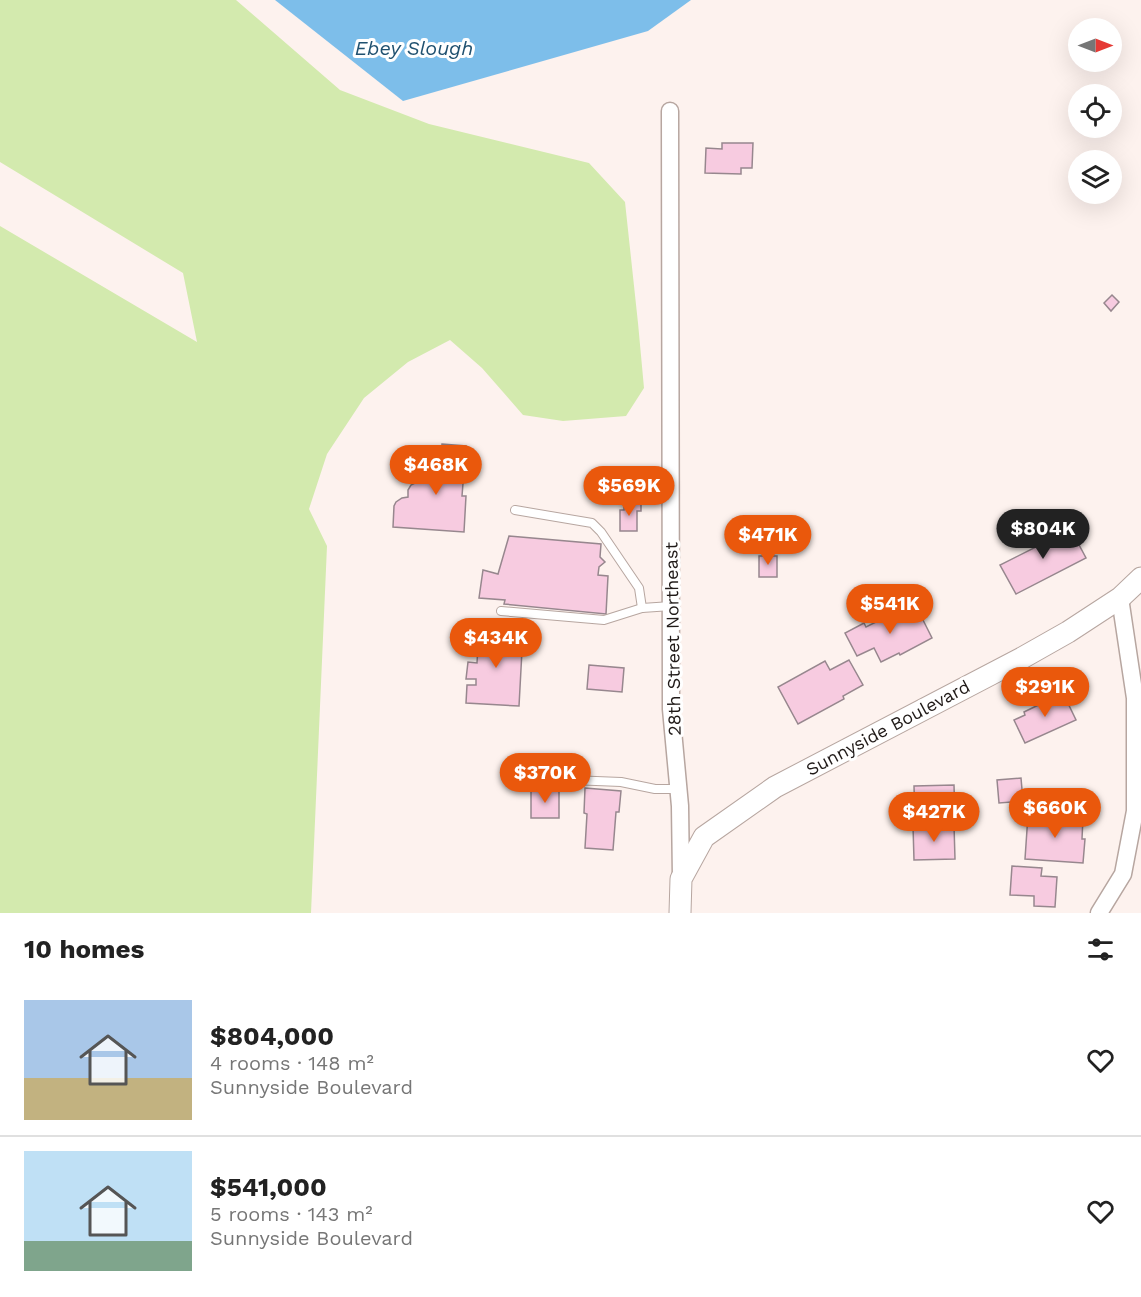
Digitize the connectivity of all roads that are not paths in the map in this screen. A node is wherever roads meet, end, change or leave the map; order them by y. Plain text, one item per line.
1 (670, 111) dead end
2 (515, 510) dead end
3 (1141, 578) edge
4 (1120, 598) junction
5 (671, 606) junction
6 (642, 608) junction
7 (501, 611) dead end
8 (571, 780) dead end
9 (679, 789) junction
10 (681, 879) junction
11 (680, 913) edge
12 (1099, 913) edge

1 - 5 street, 28th Street Northeast
2 - 6 lane
3 - 4 street, Sunnyside Boulevard
4 - 10 street, Sunnyside Boulevard
4 - 12 street
5 - 6 lane
5 - 9 street, 28th Street Northeast
6 - 7 lane
8 - 9 lane
9 - 10 street, 28th Street Northeast
10 - 11 street, Sunnyside Boulevard

